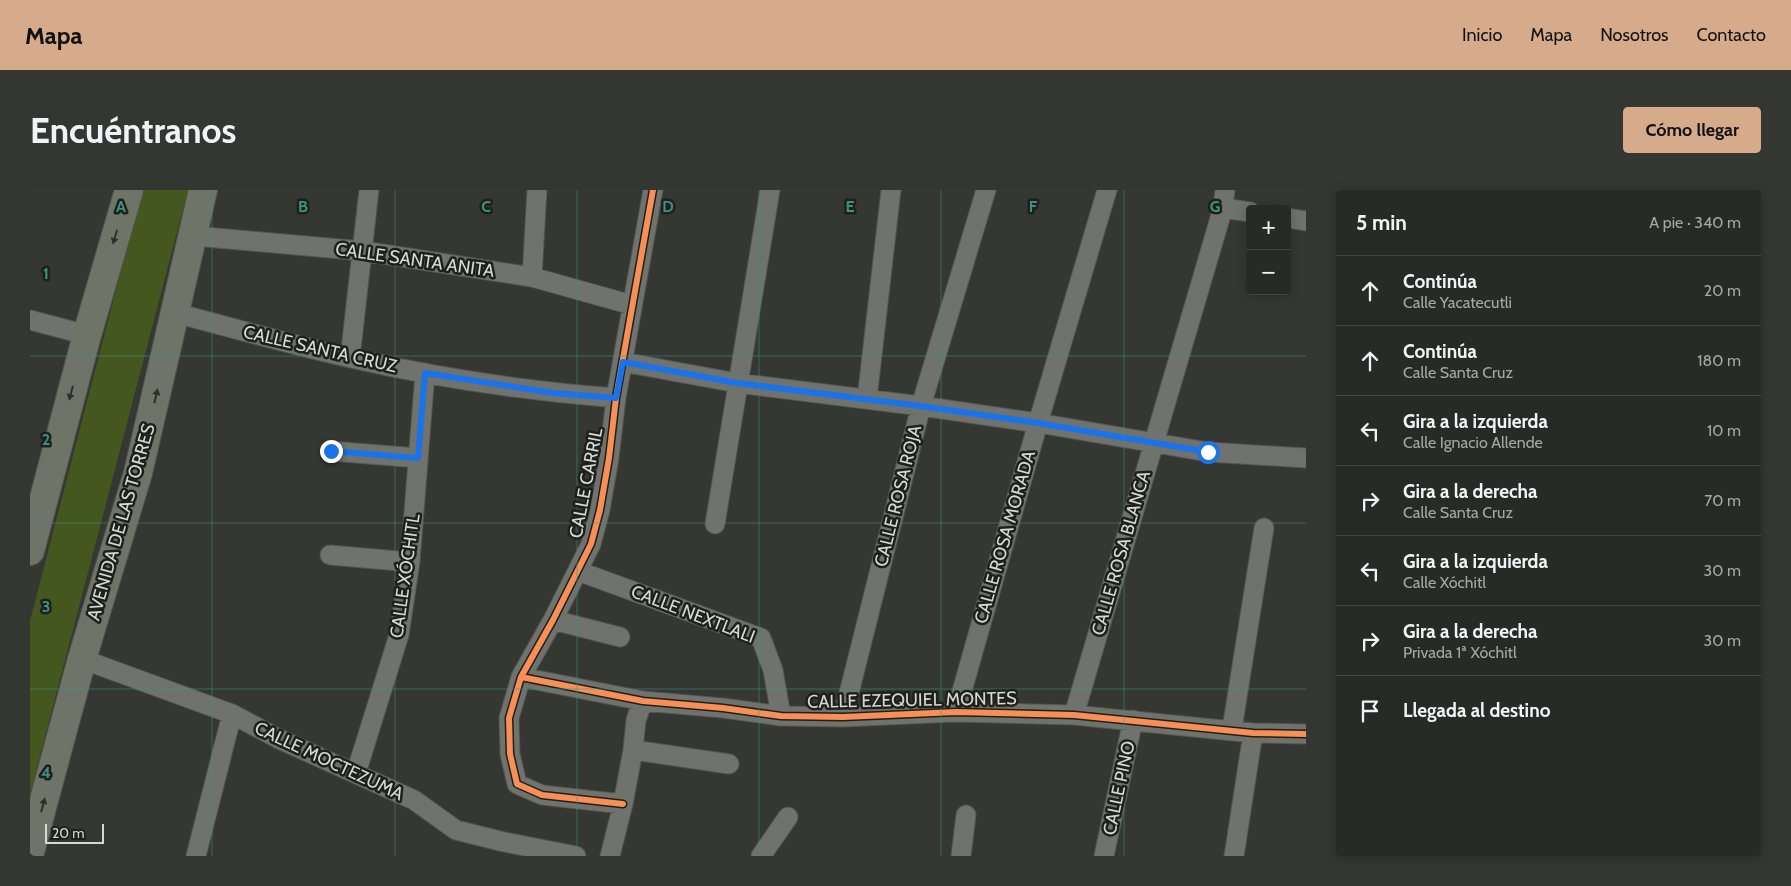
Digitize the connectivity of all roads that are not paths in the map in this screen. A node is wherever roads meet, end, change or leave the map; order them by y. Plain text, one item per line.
1 (129, 190) edge
2 (204, 190) edge
3 (369, 190) edge
4 (536, 190) edge
5 (653, 190) edge
6 (770, 190) edge
7 (891, 190) edge
8 (986, 190) edge
9 (1106, 190) edge
10 (1224, 199) edge
11 (1246, 210) edge
12 (1291, 219) edge
13 (1306, 221) edge
14 (194, 236) junction
15 (363, 251) junction
16 (532, 277) junction
17 (632, 304) junction
18 (175, 314) junction
19 (30, 320) edge
20 (87, 335) junction
21 (350, 358) junction
22 (623, 362) junction
23 (425, 373) junction
24 (737, 383) junction
25 (616, 398) junction
26 (867, 399) junction
27 (920, 406) junction
28 (1038, 423) junction
29 (1153, 443) junction
30 (331, 451) dead end
31 (418, 458) junction
32 (1306, 458) edge
33 (715, 524) dead end
34 (1264, 528) dead end
35 (31, 545) edge
36 (330, 555) dead end
37 (410, 562) junction
38 (578, 570) junction
39 (553, 620) junction
40 (620, 637) dead end
41 (82, 659) junction
42 (521, 677) junction
43 (644, 701) junction
44 (956, 712) junction
45 (232, 714) junction
46 (1074, 715) junction
47 (780, 716) junction
48 (843, 717) junction
49 (1133, 720) junction
50 (1232, 730) junction
51 (1253, 733) junction
52 (1306, 734) edge
53 (633, 750) junction
54 (729, 764) dead end
55 (356, 773) junction
56 (623, 804) junction
57 (966, 815) dead end
58 (788, 817) dead end
59 (30, 852) edge
60 (196, 856) edge
61 (576, 856) edge
62 (610, 856) edge
63 (761, 856) edge
64 (961, 856) edge
65 (1104, 856) edge
66 (1234, 856) edge

1 -> 20 main road
2 - 14 main road, AVENIDA DE LAS TORRES
3 - 15 street
4 - 16 street
5 - 17 street, CALLE CARRIL
6 - 24 street
7 - 26 street
8 - 27 street, CALLE ROSA ROJA
9 - 28 street, CALLE ROSA MORADA
10 - 11 street
10 - 29 street, CALLE ROSA BLANCA
12 - 13 street
14 - 15 street, CALLE SANTA ANITA
14 - 18 main road, AVENIDA DE LAS TORRES
15 - 16 street, CALLE SANTA ANITA
15 - 21 street
16 - 17 street, CALLE SANTA ANITA
17 - 22 street, CALLE CARRIL
18 - 21 street, CALLE SANTA CRUZ
41 -> 18 main road, AVENIDA DE LAS TORRES
19 - 20 street
20 -> 35 main road
21 - 23 street, CALLE SANTA CRUZ
22 - 24 street
22 - 25 street, CALLE CARRIL
23 - 25 street, CALLE SANTA CRUZ
23 - 31 street, CALLE XÓCHITL
24 - 26 street
24 - 33 street
25 - 38 street, CALLE CARRIL
26 - 27 street
27 - 28 street
27 - 48 street, CALLE ROSA ROJA
28 - 29 street
28 - 44 street, CALLE ROSA MORADA
29 - 32 street
29 - 46 street, CALLE ROSA BLANCA
30 - 31 street
31 - 37 street, CALLE XÓCHITL
34 - 50 street
36 - 37 street
37 - 55 street, CALLE XÓCHITL
38 - 39 street, CALLE CARRIL
38 - 47 street, CALLE NEXTLALI
39 - 40 street
39 - 42 street, CALLE CARRIL
41 - 45 street, CALLE MOCTEZUMA
59 -> 41 main road, AVENIDA DE LAS TORRES
42 - 43 street, CALLE EZEQUIEL MONTES
42 - 56 street, CALLE CARRIL
43 - 47 street, CALLE EZEQUIEL MONTES
43 - 53 street
44 - 46 street, CALLE EZEQUIEL MONTES
44 - 48 street, CALLE EZEQUIEL MONTES
45 - 55 street, CALLE MOCTEZUMA
45 - 60 street
46 - 49 street, CALLE EZEQUIEL MONTES
47 - 48 street, CALLE EZEQUIEL MONTES
49 - 50 street, CALLE EZEQUIEL MONTES
49 - 65 street, CALLE PINO
50 - 51 street, CALLE EZEQUIEL MONTES
51 - 52 street, CALLE EZEQUIEL MONTES
51 - 66 street
53 - 54 street
53 - 56 street
55 - 61 street, CALLE MOCTEZUMA
56 - 62 street
57 - 64 street
58 - 63 street

